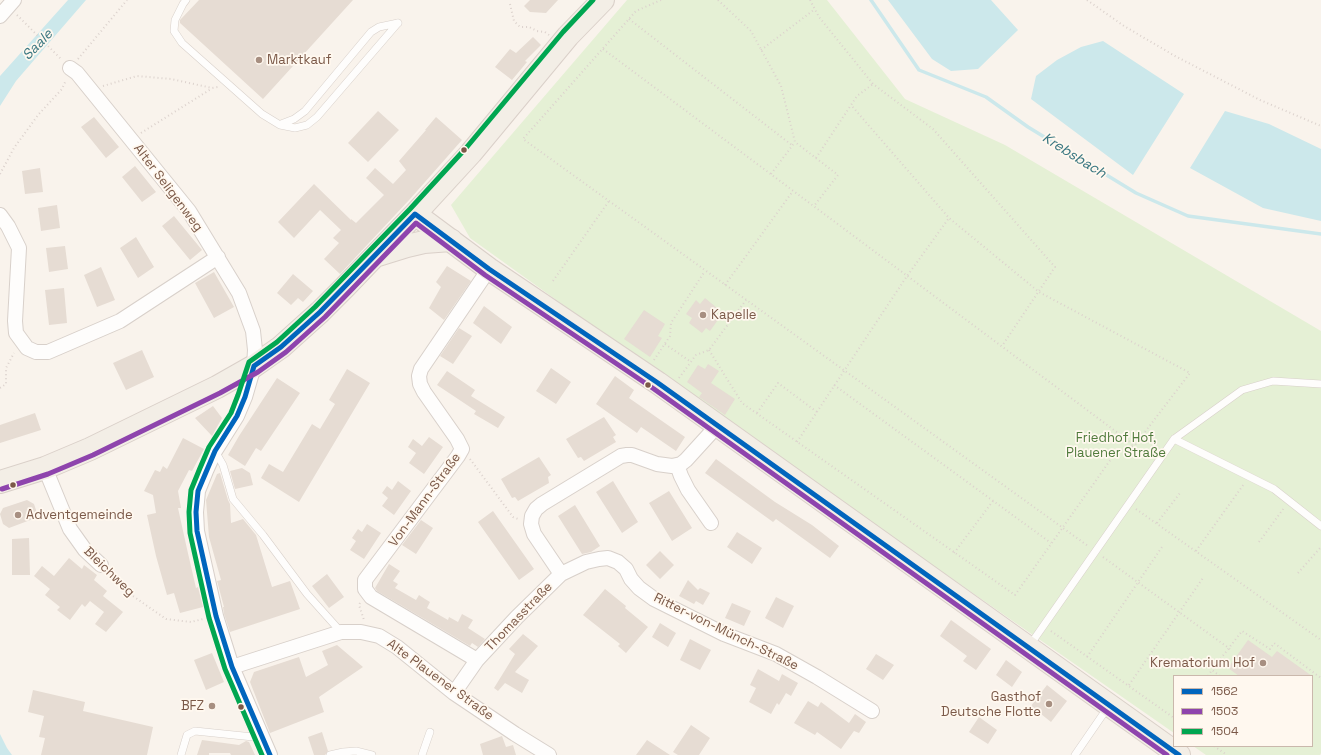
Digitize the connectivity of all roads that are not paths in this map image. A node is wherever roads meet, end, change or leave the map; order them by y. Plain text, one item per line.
1 (186, 0) edge
2 (603, 0) edge
3 (68, 66) road end
4 (280, 124) junction
5 (415, 214) junction
6 (0, 215) edge
7 (451, 240) junction
8 (375, 256) junction
9 (218, 257) junction
10 (489, 270) junction
11 (254, 366) junction
12 (1321, 384) edge
13 (717, 426) junction
14 (1174, 440) junction
15 (215, 451) junction
16 (677, 465) junction
17 (45, 468) junction
18 (0, 482) edge
19 (711, 523) dead end
20 (1321, 526) edge
21 (101, 565) road end
22 (561, 574) junction
23 (341, 632) junction
24 (1028, 648) junction
25 (477, 660) junction
26 (232, 667) junction
27 (454, 693) junction
28 (1109, 705) junction
29 (872, 711) dead end
30 (430, 732) dead end
31 (263, 738) junction
32 (182, 755) edge
33 (270, 755) edge
34 (330, 755) edge
35 (372, 755) edge
36 (422, 755) edge
37 (549, 755) edge
38 (1075, 755) edge
39 (1179, 755) edge

1 - 4 lane
2 - 5 main road
3 - 9 street, Alter Seligenweg
4 - 4 lane
5 - 7 main road
5 - 8 main road
6 - 9 street
7 - 8 main road
7 - 10 main road
8 - 11 main road
9 - 11 street, Alter Seligenweg
10 - 13 main road
10 - 25 street, Von-Mann-Straße
11 - 15 street, Alter Seligenweg
11 - 17 main road
12 - 14 lane
13 - 16 street
13 - 24 main road
14 - 20 lane
14 - 24 lane
15 - 23 lane
15 - 26 street, Alter Seligenweg
16 - 19 street
16 - 22 street, Thomasstraße
17 - 18 main road
17 - 21 street, Bleichweg
22 - 25 street, Thomasstraße
22 - 29 street, Ritter-von-Münch-Straße
23 - 26 street, Alte Plauener Straße
23 - 27 street, Alte Plauener Straße
24 - 28 main road
25 - 27 street, Thomasstraße
26 - 31 street, Alter Seligenweg
27 - 37 street, Alte Plauener Straße
28 - 38 lane
28 - 39 main road
30 - 36 lane
31 - 32 lane
31 - 33 street, Alter Seligenweg
34 - 35 lane

